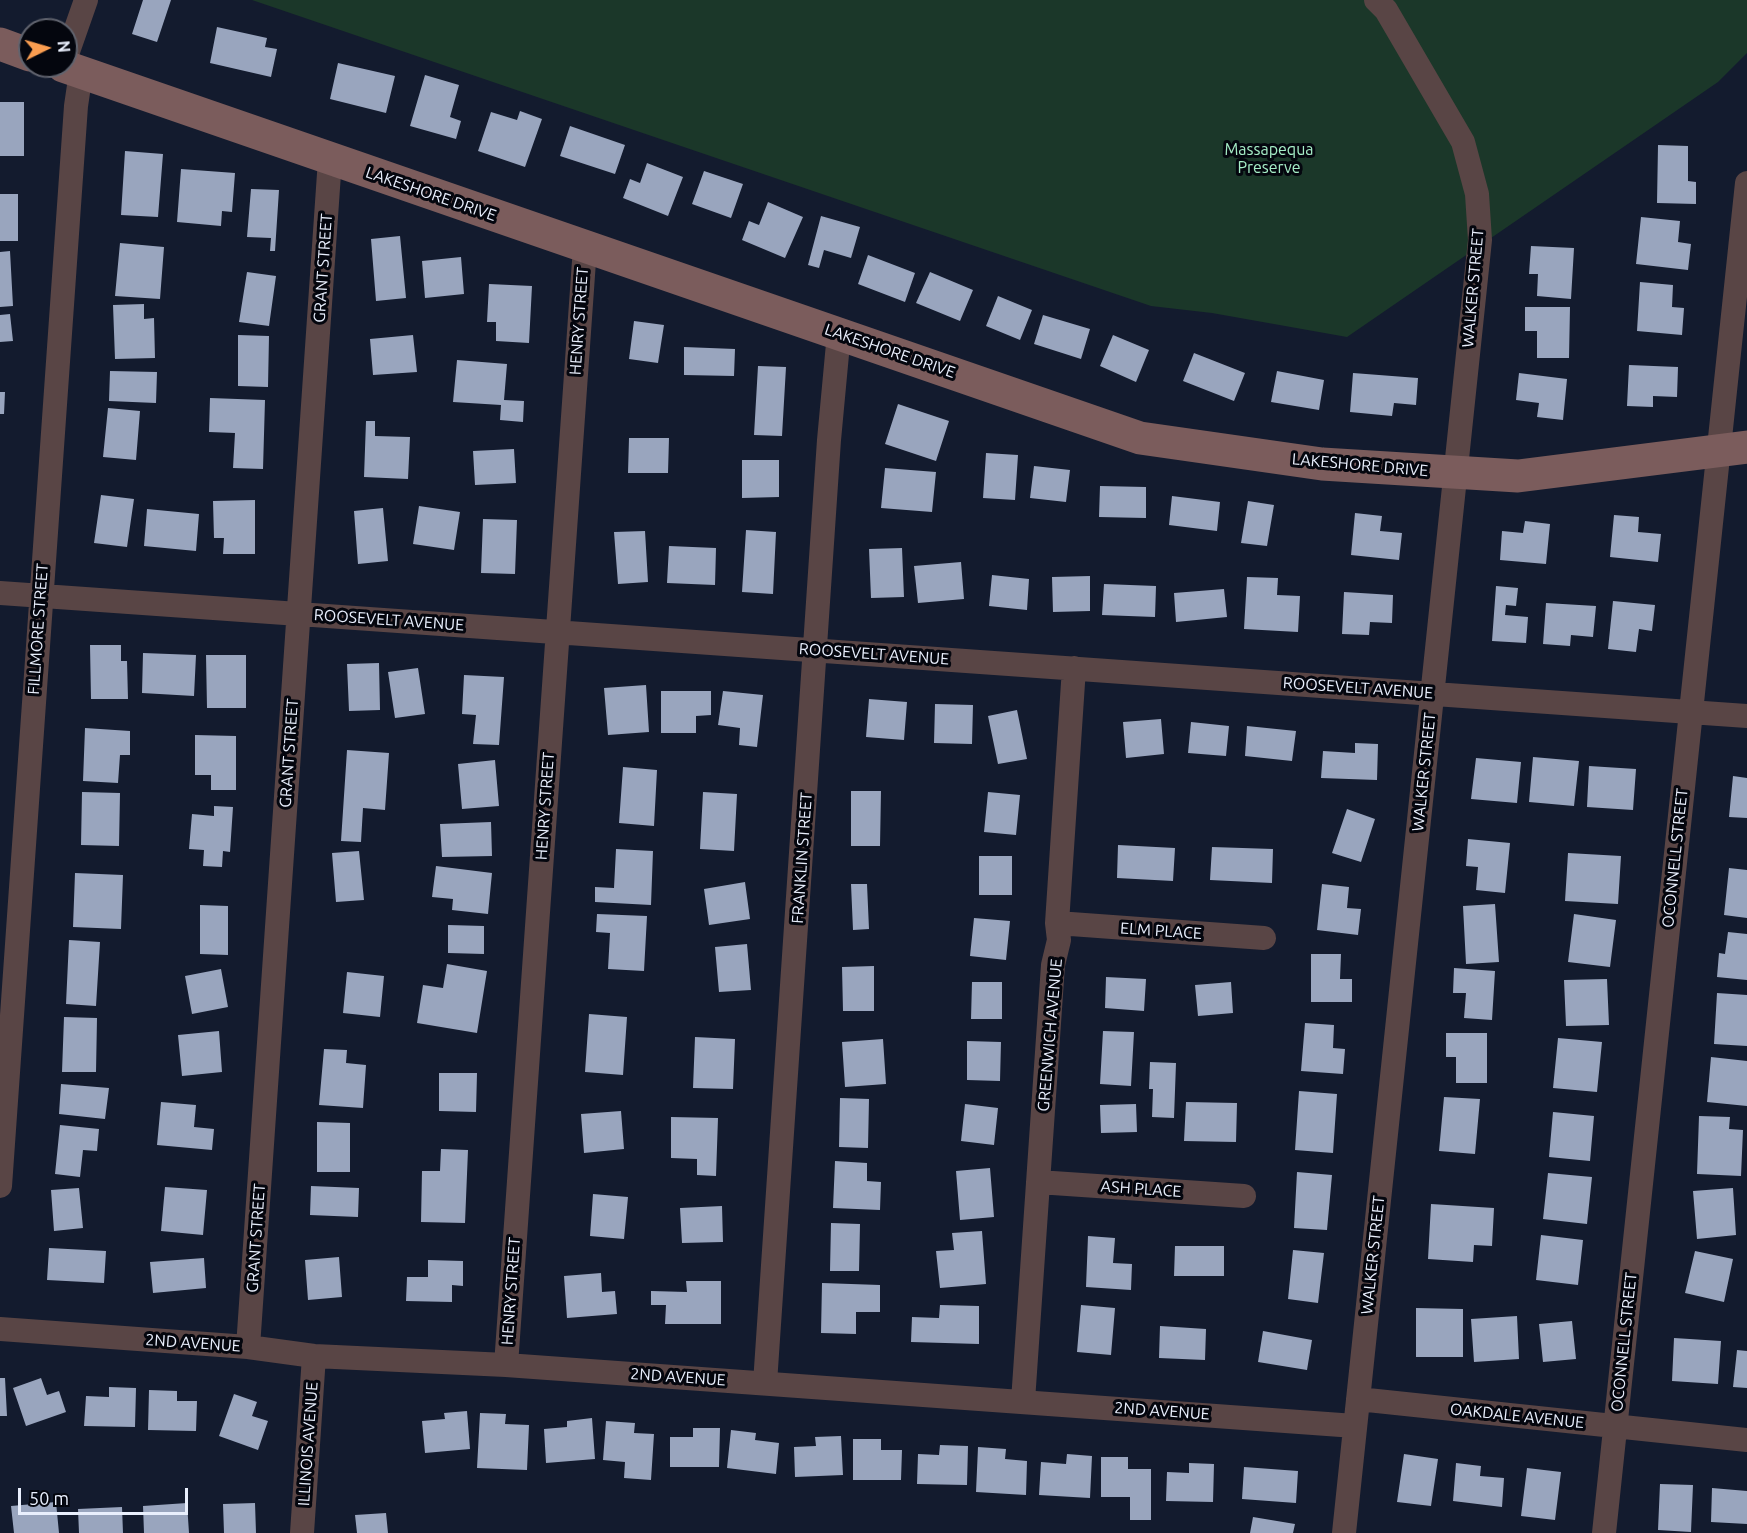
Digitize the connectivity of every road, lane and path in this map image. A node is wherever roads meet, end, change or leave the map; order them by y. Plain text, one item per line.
1 (86, 0) edge
2 (1376, 0) edge
3 (78, 32) edge
4 (0, 44) edge
5 (18, 51) edge
6 (78, 68) edge
7 (72, 78) edge
8 (330, 159) junction
9 (1747, 183) edge
10 (585, 247) junction
11 (839, 333) junction
12 (1733, 449) edge
13 (1455, 472) junction
14 (0, 593) edge
15 (40, 596) junction
16 (299, 614) junction
17 (558, 632) junction
18 (816, 650) junction
19 (1074, 668) junction
20 (1432, 694) junction
21 (1691, 712) junction
22 (1747, 716) edge
23 (1057, 923) junction
24 (1264, 938) dead end
25 (1038, 1182) junction
26 (0, 1186) edge
27 (1244, 1196) dead end
28 (0, 1329) edge
29 (248, 1347) junction
30 (314, 1356) junction
31 (506, 1365) junction
32 (765, 1383) junction
33 (1358, 1400) junction
34 (1023, 1401) junction
35 (1355, 1426) junction
36 (1615, 1426) junction
37 (1747, 1440) edge
38 (302, 1533) edge
39 (1344, 1533) edge
40 (1604, 1533) edge

1 - 3 street, FILLMORE STREET
2 - 13 street, WALKER STREET
4 - 5 street
6 - 8 street, LAKESHORE DRIVE
7 - 15 street, FILLMORE STREET
8 - 10 street, LAKESHORE DRIVE
8 - 16 street, GRANT STREET
9 - 12 street, OCONNELL STREET
10 - 11 street, LAKESHORE DRIVE
10 - 17 street, HENRY STREET
11 - 13 street, LAKESHORE DRIVE
11 - 18 street, FRANKLIN STREET
12 - 13 street, LAKESHORE DRIVE
12 - 21 street, OCONNELL STREET
13 - 20 street, WALKER STREET
14 - 15 street, ROOSEVELT AVENUE
15 - 16 street, ROOSEVELT AVENUE
15 - 26 street, FILLMORE STREET
16 - 17 street, ROOSEVELT AVENUE
16 - 29 street, GRANT STREET
17 - 18 street, ROOSEVELT AVENUE
17 - 31 street, HENRY STREET
18 - 19 street, ROOSEVELT AVENUE
18 - 32 street, FRANKLIN STREET
19 - 20 street, ROOSEVELT AVENUE
19 - 23 street, GREENWICH AVENUE
20 - 21 street, ROOSEVELT AVENUE
20 - 33 street, WALKER STREET
21 - 22 street, ROOSEVELT AVENUE
21 - 36 street, OCONNELL STREET
23 - 24 street, ELM PLACE
23 - 25 street, GREENWICH AVENUE
25 - 27 street, ASH PLACE
25 - 34 street, GREENWICH AVENUE
28 - 29 street, 2ND AVENUE
29 - 30 street, 2ND AVENUE
30 - 31 street, 2ND AVENUE
30 - 38 street, ILLINOIS AVENUE
31 - 32 street, 2ND AVENUE
32 - 34 street, 2ND AVENUE
33 - 35 street, WALKER STREET
33 - 36 street, OAKDALE AVENUE
34 - 35 street, 2ND AVENUE
35 - 39 street, WALKER STREET
36 - 37 street, OAKDALE AVENUE
36 - 40 street, OCONNELL STREET

